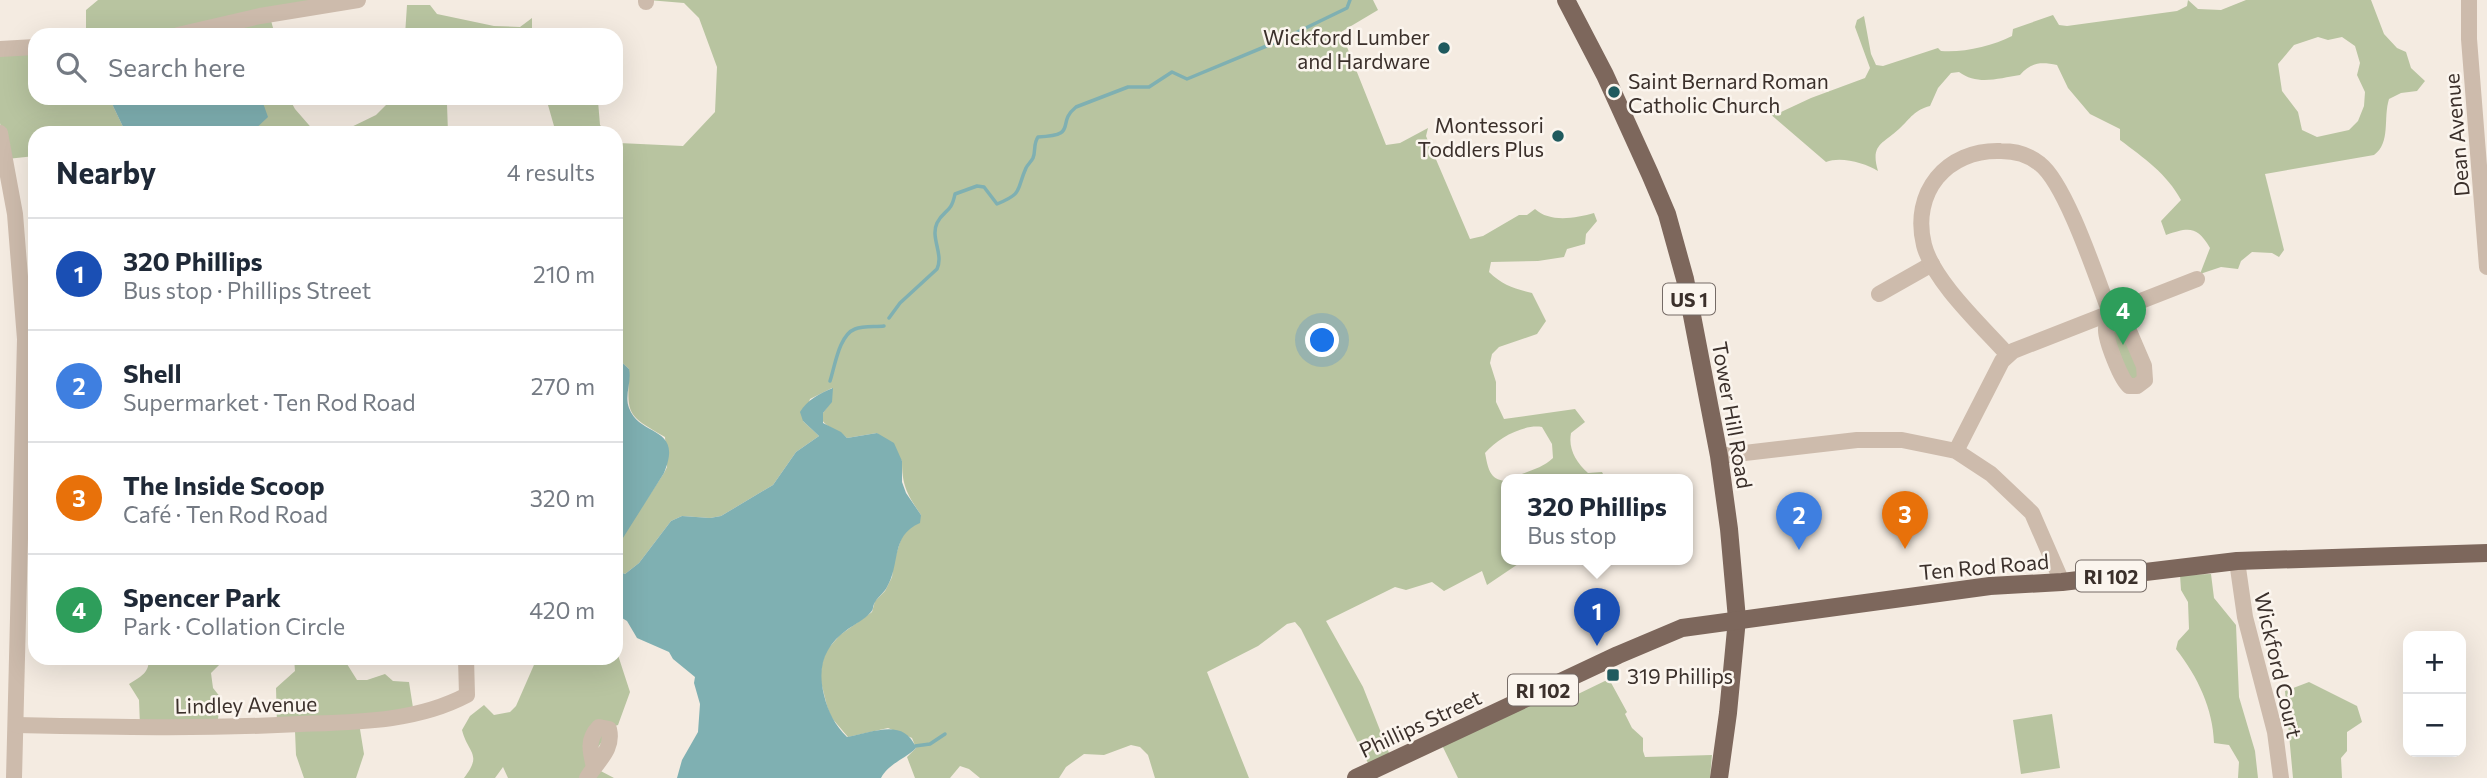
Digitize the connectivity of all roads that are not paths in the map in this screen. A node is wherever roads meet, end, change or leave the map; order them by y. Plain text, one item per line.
1 (358, 0) edge
2 (1566, 0) edge
3 (2469, 0) edge
4 (208, 28) edge
5 (28, 47) edge
6 (0, 49) edge
7 (0, 133) edge
8 (1932, 264) junction
9 (2487, 267) edge
10 (2197, 279) dead end
11 (1879, 294) dead end
12 (2110, 313) junction
13 (2008, 355) junction
14 (1956, 452) junction
15 (1719, 456) junction
16 (28, 498) edge
17 (2487, 553) edge
18 (2237, 561) junction
19 (2062, 582) junction
20 (1737, 619) junction
21 (466, 665) edge
22 (16, 725) junction
23 (14, 778) edge
24 (1356, 778) edge
25 (1718, 778) edge
26 (2281, 778) edge

1 - 4 street
2 - 15 main road, Tower Hill Road / US 1
3 - 9 street, Dean Avenue
5 - 6 street
7 - 16 street
8 - 11 street
8 - 12 street
8 - 13 street
10 - 12 street
12 - 13 street
13 - 14 street
14 - 15 street
14 - 19 street
15 - 20 main road, Tower Hill Road / US 1
16 - 22 street
17 - 18 main road, Ten Rod Road / RI 102
18 - 19 main road, Ten Rod Road / RI 102
18 - 26 street, Wickford Court
19 - 20 main road, Ten Rod Road / RI 102
20 - 24 main road, Phillips Street / RI 102
20 - 25 main road, Tower Hill Road / US 1
21 - 22 street, Lindley Avenue
22 - 23 street

